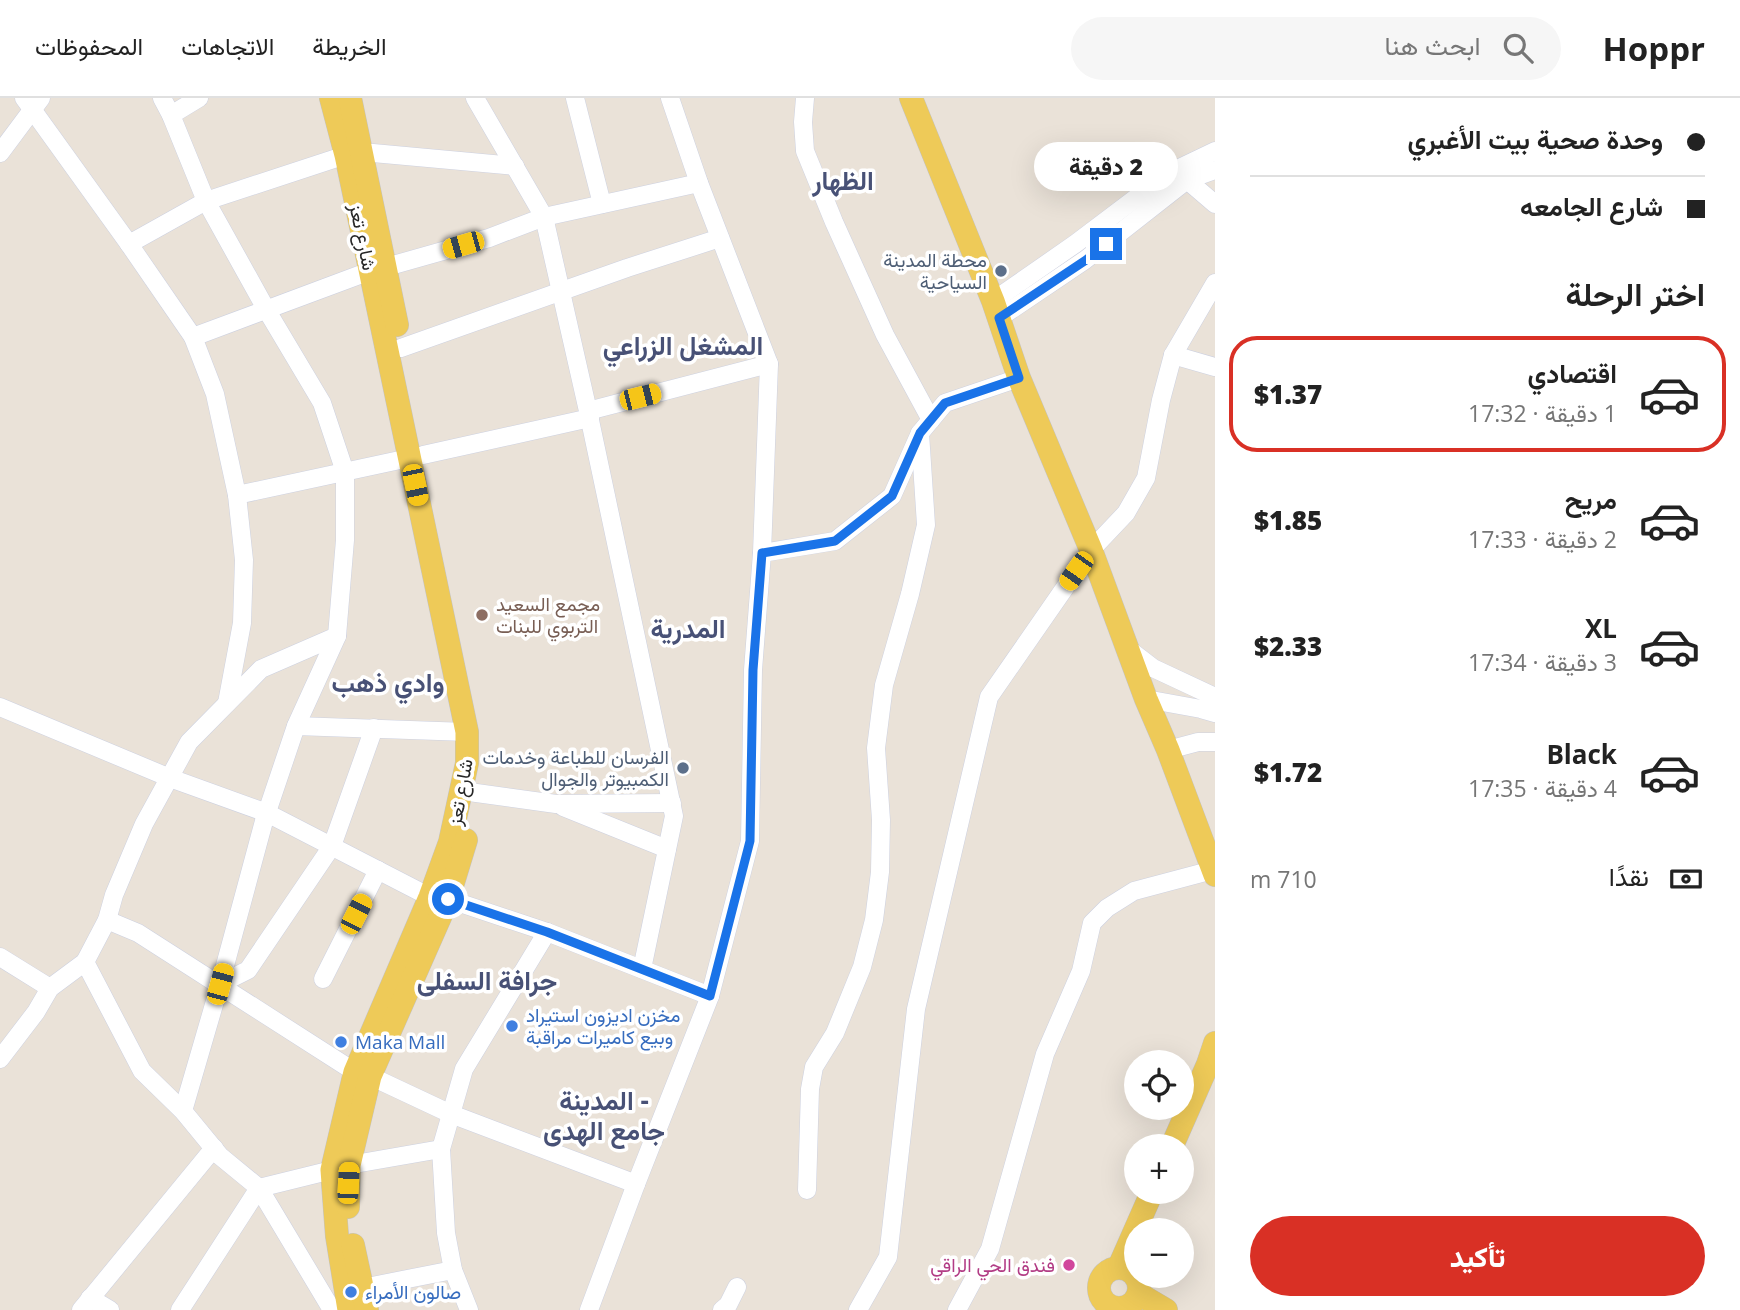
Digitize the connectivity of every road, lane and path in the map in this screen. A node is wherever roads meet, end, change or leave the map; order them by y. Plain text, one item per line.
1 (162, 98) edge
2 (199, 98) edge
3 (331, 98) edge
4 (350, 98) edge
5 (475, 98) edge
6 (575, 98) edge
7 (670, 98) edge
8 (805, 98) edge
9 (911, 98) edge
10 (32, 101) edge
11 (171, 114) junction
12 (1215, 151) edge
13 (0, 153) edge
14 (354, 153) junction
15 (515, 166) junction
16 (1215, 170) edge
17 (1186, 180) junction
18 (699, 183) junction
19 (206, 201) junction
20 (602, 204) junction
21 (1215, 204) edge
22 (544, 217) junction
23 (720, 238) junction
24 (129, 244) junction
25 (378, 269) junction
26 (1215, 283) edge
27 (561, 292) junction
28 (266, 309) junction
29 (996, 310) junction
30 (193, 337) junction
31 (401, 348) junction
32 (1173, 355) junction
33 (769, 364) junction
34 (1215, 367) edge
35 (1019, 378) junction
36 (589, 414) junction
37 (926, 427) junction
38 (416, 456) junction
39 (345, 472) junction
40 (236, 495) junction
41 (1091, 550) junction
42 (762, 553) junction
43 (337, 636) junction
44 (1127, 648) junction
45 (1215, 697) edge
46 (1146, 699) junction
47 (227, 703) junction
48 (0, 707) edge
49 (1215, 713) edge
50 (296, 726) junction
51 (374, 729) junction
52 (467, 732) junction
53 (1215, 742) edge
54 (1168, 750) junction
55 (170, 778) junction
56 (470, 791) junction
57 (672, 803) junction
58 (556, 804) junction
59 (267, 813) junction
60 (332, 846) junction
61 (667, 849) junction
62 (379, 870) junction
63 (1214, 873) edge
64 (439, 898) junction
65 (107, 920) junction
66 (547, 932) junction
67 (0, 957) edge
68 (85, 962) junction
69 (642, 969) junction
70 (323, 979) dead end
71 (220, 984) junction
72 (50, 988) junction
73 (710, 996) junction
74 (1215, 1042) edge
75 (0, 1059) edge
76 (362, 1074) junction
77 (183, 1111) junction
78 (451, 1114) junction
79 (1177, 1134) edge
80 (214, 1148) junction
81 (441, 1149) junction
82 (340, 1168) junction
83 (636, 1184) junction
84 (259, 1188) junction
85 (807, 1190) dead end
86 (1147, 1204) edge
87 (1119, 1268) junction
88 (453, 1270) junction
89 (737, 1287) dead end
90 (1139, 1294) junction
91 (365, 1299) edge
92 (85, 1304) edge
93 (1097, 1305) edge
94 (110, 1310) edge
95 (180, 1310) edge
96 (332, 1310) edge
97 (349, 1310) edge
98 (469, 1310) edge
99 (590, 1310) edge
100 (722, 1310) edge
101 (858, 1310) edge
102 (957, 1310) edge
103 (1166, 1310) edge

1 - 11 street
2 - 11 street
3 - 14 main road, شارع تعز
4 - 14 main road, شارع تعز
5 - 15 street
6 - 20 street
7 - 18 street
8 - 37 street
9 - 29 main road
10 - 13 street
10 - 24 street
11 - 19 street
12 - 29 street
14 - 15 street
14 - 19 street
14 - 25 main road, شارع تعز
15 - 22 street
16 - 17 street
17 - 21 street
17 - 29 street
18 - 20 street
18 - 23 street
19 - 24 street
19 - 28 street
20 - 22 street
22 - 25 street
22 - 27 street
23 - 27 street
23 - 33 street
24 - 30 street
25 - 28 street
25 - 31 main road, شارع تعز
25 - 38 main road, شارع تعز
26 - 32 street
27 - 31 street
27 - 36 street
28 - 30 street
28 - 39 street
29 - 35 main road
30 - 40 street
31 - 38 main road, شارع تعز
32 - 34 street
32 - 41 street
33 - 36 street
33 - 42 street
35 - 37 street
35 - 41 main road
36 - 38 street
36 - 57 street
37 - 42 street
37 - 85 street
38 - 39 street
38 - 52 main road, شارع تعز
38 - 56 main road, شارع تعز
39 - 40 street
39 - 43 street
40 - 47 street
41 - 44 main road
41 - 101 street
42 - 73 street
43 - 47 street
43 - 50 street
44 - 45 street
44 - 46 main road
46 - 49 street
46 - 54 main road
47 - 55 street
48 - 55 street
50 - 51 street
50 - 59 street
51 - 52 street
51 - 60 street
52 - 56 main road, شارع تعز
53 - 54 street
54 - 63 main road
55 - 59 street
55 - 65 street
56 - 58 street
56 - 64 main road, شارع تعز
57 - 58 street
57 - 61 street
58 - 61 street
59 - 60 street
59 - 71 street
60 - 62 street
60 - 71 street
61 - 69 street
62 - 64 street
62 - 70 street
63 - 102 street
64 - 66 street
64 - 76 main road, شارع تعز
65 - 68 street
65 - 71 street
66 - 69 street
66 - 78 street
67 - 72 street
68 - 72 street
68 - 77 street
69 - 73 street
71 - 76 street
71 - 77 street
72 - 75 street
73 - 83 street
74 - 79 main road
76 - 78 street
76 - 82 main road, شارع تعز
77 - 80 street
78 - 81 street
78 - 83 street
80 - 84 street
80 - 92 street
81 - 82 street
81 - 88 street
82 - 84 street
82 - 91 main road, شارع تعز
82 - 97 main road, شارع تعز
83 - 99 street
84 - 95 street
84 - 96 street
86 - 87 main road
87 - 90 main road
87 - 93 main road
88 - 91 street
88 - 98 street
89 - 100 street
90 - 93 main road
90 - 103 main road
92 - 94 street

